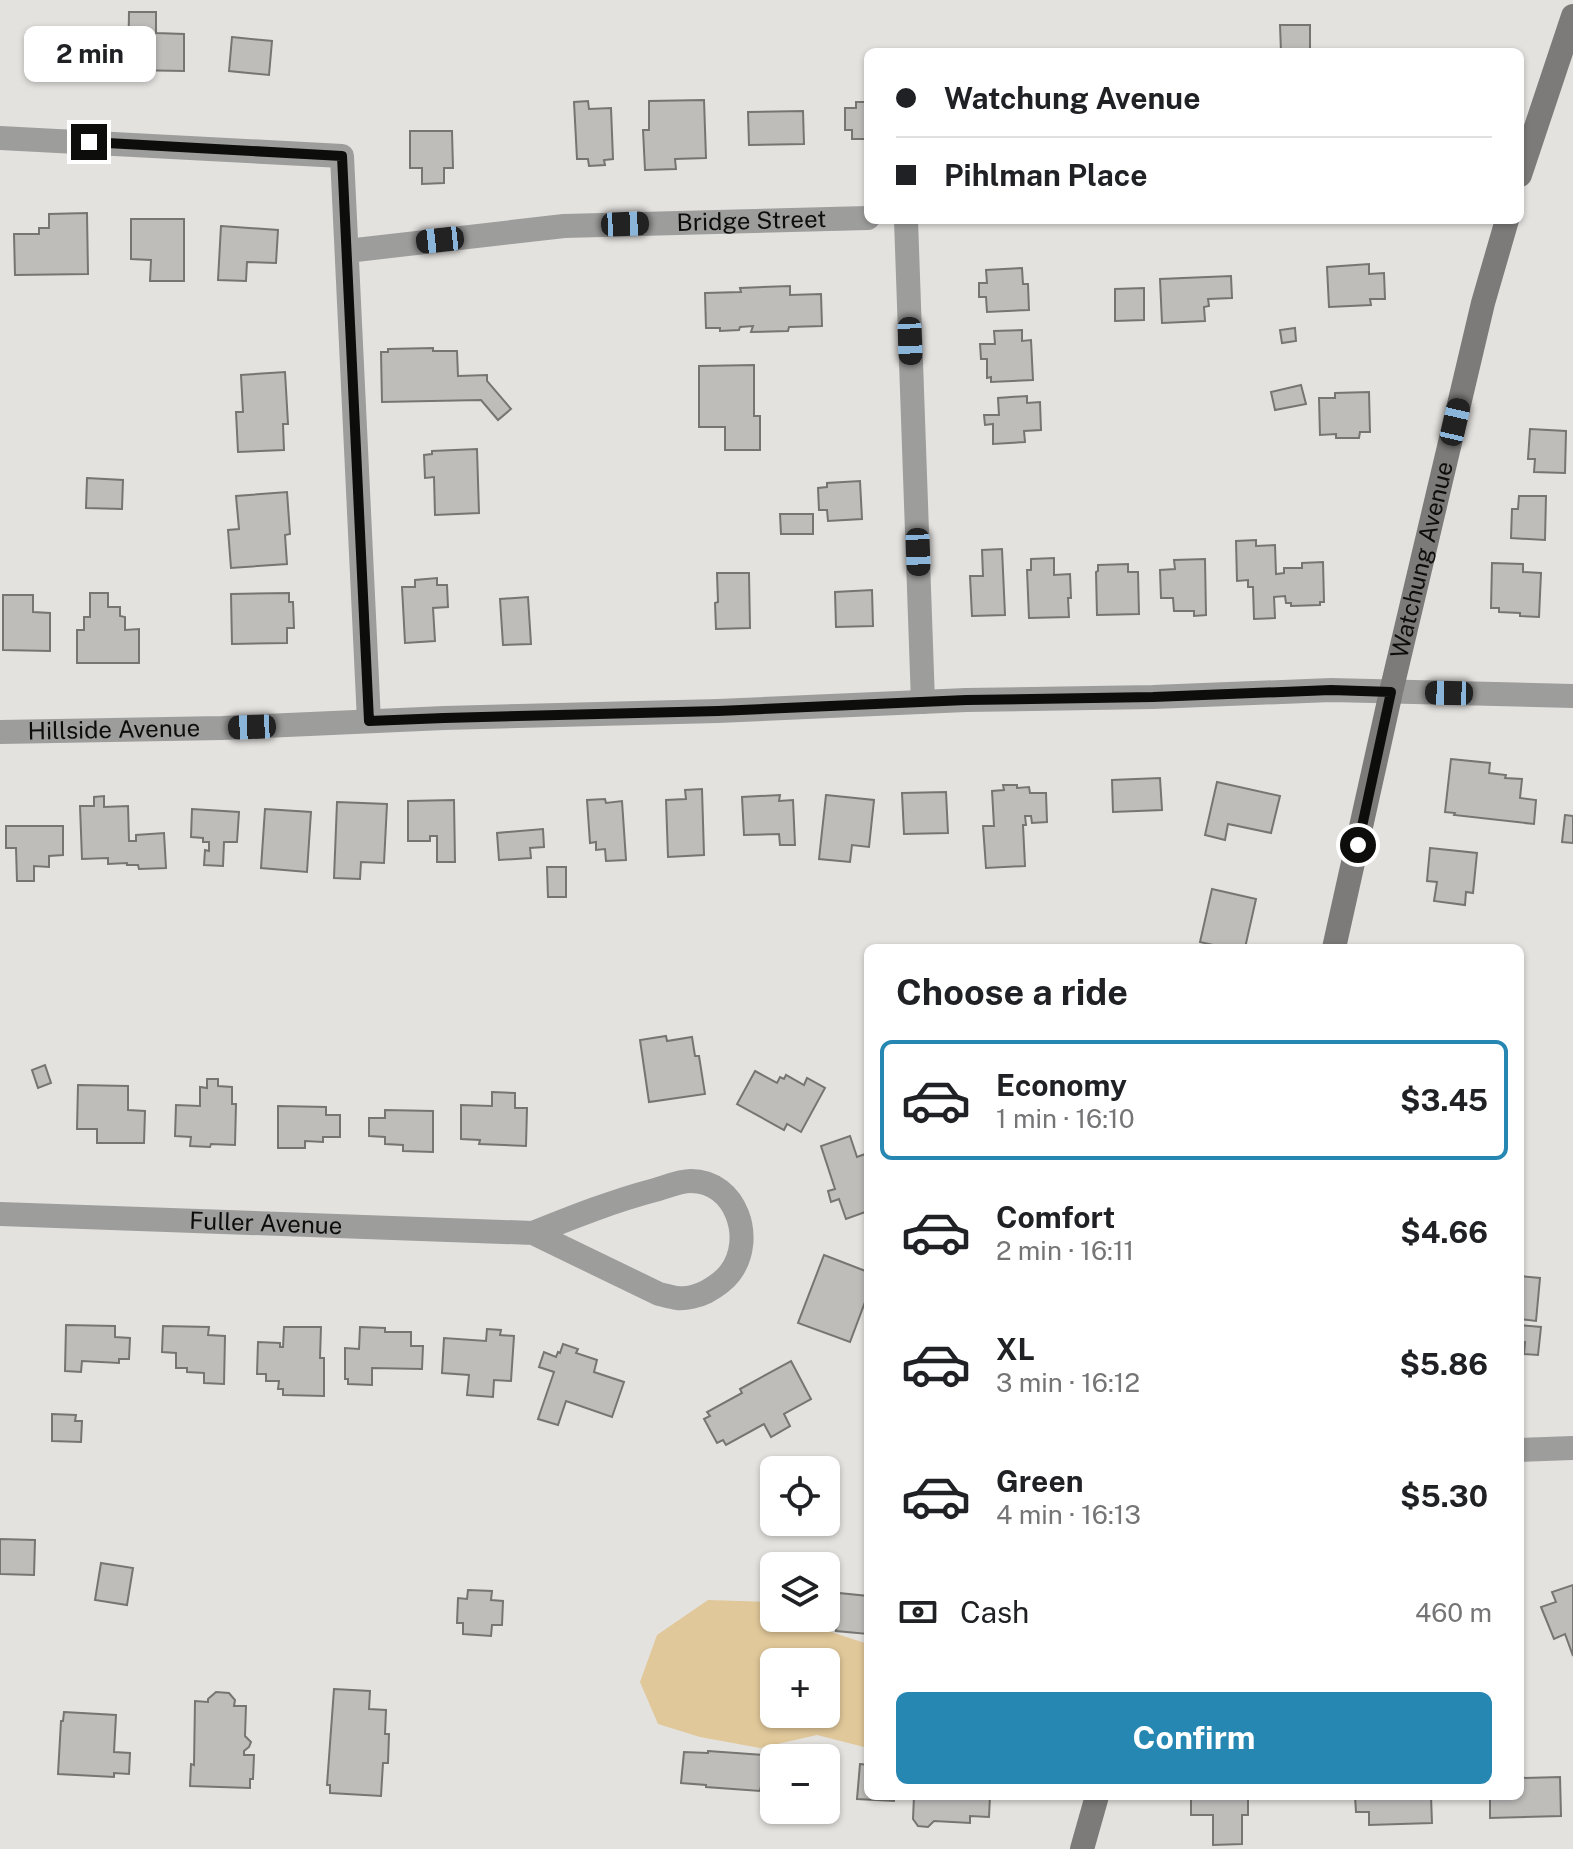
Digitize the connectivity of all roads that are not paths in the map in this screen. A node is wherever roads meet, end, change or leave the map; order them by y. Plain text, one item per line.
1 (1573, 16) edge
2 (0, 138) edge
3 (1524, 163) edge
4 (864, 218) edge
5 (906, 224) edge
6 (1506, 224) edge
7 (347, 251) junction
8 (1391, 692) junction
9 (1573, 696) edge
10 (923, 702) junction
11 (369, 721) junction
12 (0, 732) edge
13 (1335, 944) edge
14 (0, 1214) edge
15 (533, 1233) junction
16 (1573, 1448) edge
17 (1524, 1450) edge
18 (1096, 1800) edge
19 (1082, 1849) edge

1 - 3 main road
2 - 7 street
4 - 7 street, Bridge Street
5 - 10 street
6 - 8 main road, Watchung Avenue
7 - 11 street
8 - 9 street, Hillside Avenue
8 - 10 street, Hillside Avenue
8 - 13 main road, Watchung Avenue
10 - 11 street, Hillside Avenue
11 - 12 street, Hillside Avenue
14 - 15 street, Fuller Avenue
15 - 15 street, Fuller Avenue
16 - 17 street
18 - 19 main road

